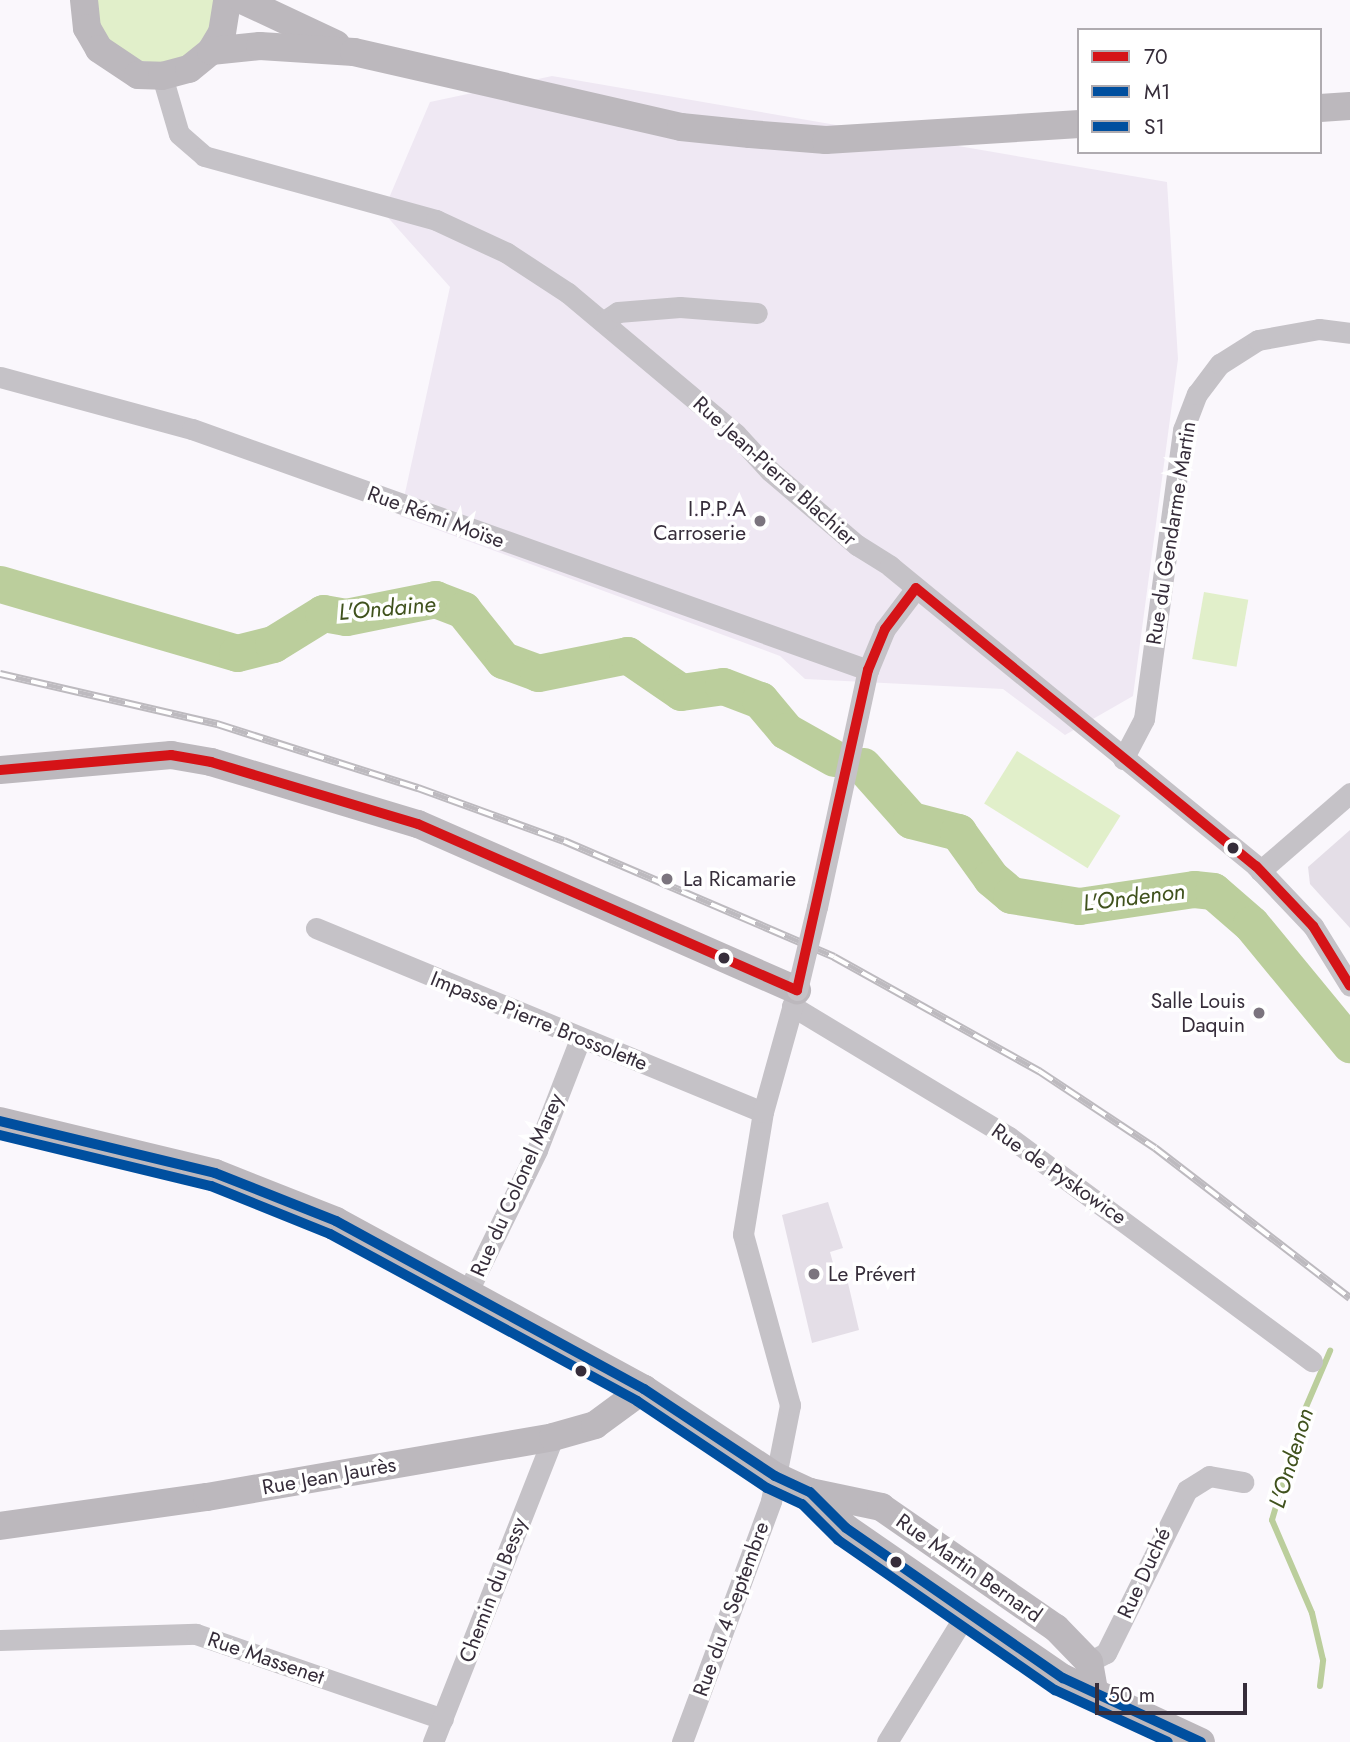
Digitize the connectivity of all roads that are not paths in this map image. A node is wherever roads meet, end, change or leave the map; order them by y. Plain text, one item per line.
1 (227, 0) edge
2 (242, 0) edge
3 (82, 2) edge
4 (211, 51) junction
5 (355, 52) junction
6 (162, 76) junction
7 (1350, 106) edge
8 (1322, 108) edge
9 (1077, 124) edge
10 (757, 313) dead end
11 (603, 322) junction
12 (1350, 333) edge
13 (0, 377) edge
14 (916, 588) junction
15 (868, 670) junction
16 (1123, 758) junction
17 (0, 770) edge
18 (1350, 793) edge
19 (1260, 870) junction
20 (316, 929) dead end
21 (1350, 986) edge
22 (795, 998) junction
23 (580, 1039) junction
24 (763, 1112) junction
25 (0, 1121) edge
26 (468, 1291) junction
27 (1312, 1361) dead end
28 (644, 1389) junction
29 (553, 1437) junction
30 (775, 1476) junction
31 (1243, 1482) dead end
32 (810, 1492) junction
33 (2, 1530) edge
34 (967, 1612) junction
35 (0, 1640) edge
36 (1089, 1662) junction
37 (1094, 1689) junction
38 (443, 1718) junction
39 (433, 1742) edge
40 (682, 1742) edge
41 (887, 1742) edge
42 (1201, 1742) edge

1 - 4 main road
2 - 5 main road
3 - 6 main road
4 - 5 main road
4 - 6 main road
5 - 9 main road
6 - 11 street, Rue Jean-Pierre Blachier
7 - 8 main road
10 - 11 street
11 - 14 street, Rue Jean-Pierre Blachier
12 - 16 street, Rue du Gendarme Martin
13 - 15 street, Rue Rémi Moïse
14 - 15 street
14 - 16 street, Rue Jean-Pierre Blachier
15 - 22 street, Rue du 4 Septembre, bridge
16 - 19 street, Rue Jean-Pierre Blachier
17 - 22 main road
18 - 19 street
19 - 21 street, Rue Jean-Pierre Blachier
20 - 23 street, Impasse Pierre Brossolette
22 - 24 street, Rue du 4 Septembre
22 - 27 street, Rue de Pyskowice
23 - 24 street, Impasse Pierre Brossolette
23 - 26 street, Rue du Colonel Marey
24 - 30 street, Rue du 4 Septembre
25 - 26 main road
26 - 28 main road
28 - 29 main road, Rue Jean Jaurès
28 - 30 main road
29 - 33 main road, Rue Jean Jaurès
29 - 38 street, Chemin du Bessy
30 - 32 main road
30 - 40 street, Rue du 4 Septembre
31 - 36 street, Rue Duché
32 - 34 main road
32 - 36 main road, Rue Martin Bernard
34 - 37 main road
34 - 41 street
35 - 38 street, Rue Massenet
36 - 37 main road
37 - 42 main road
38 - 39 street, Chemin du Bessy

